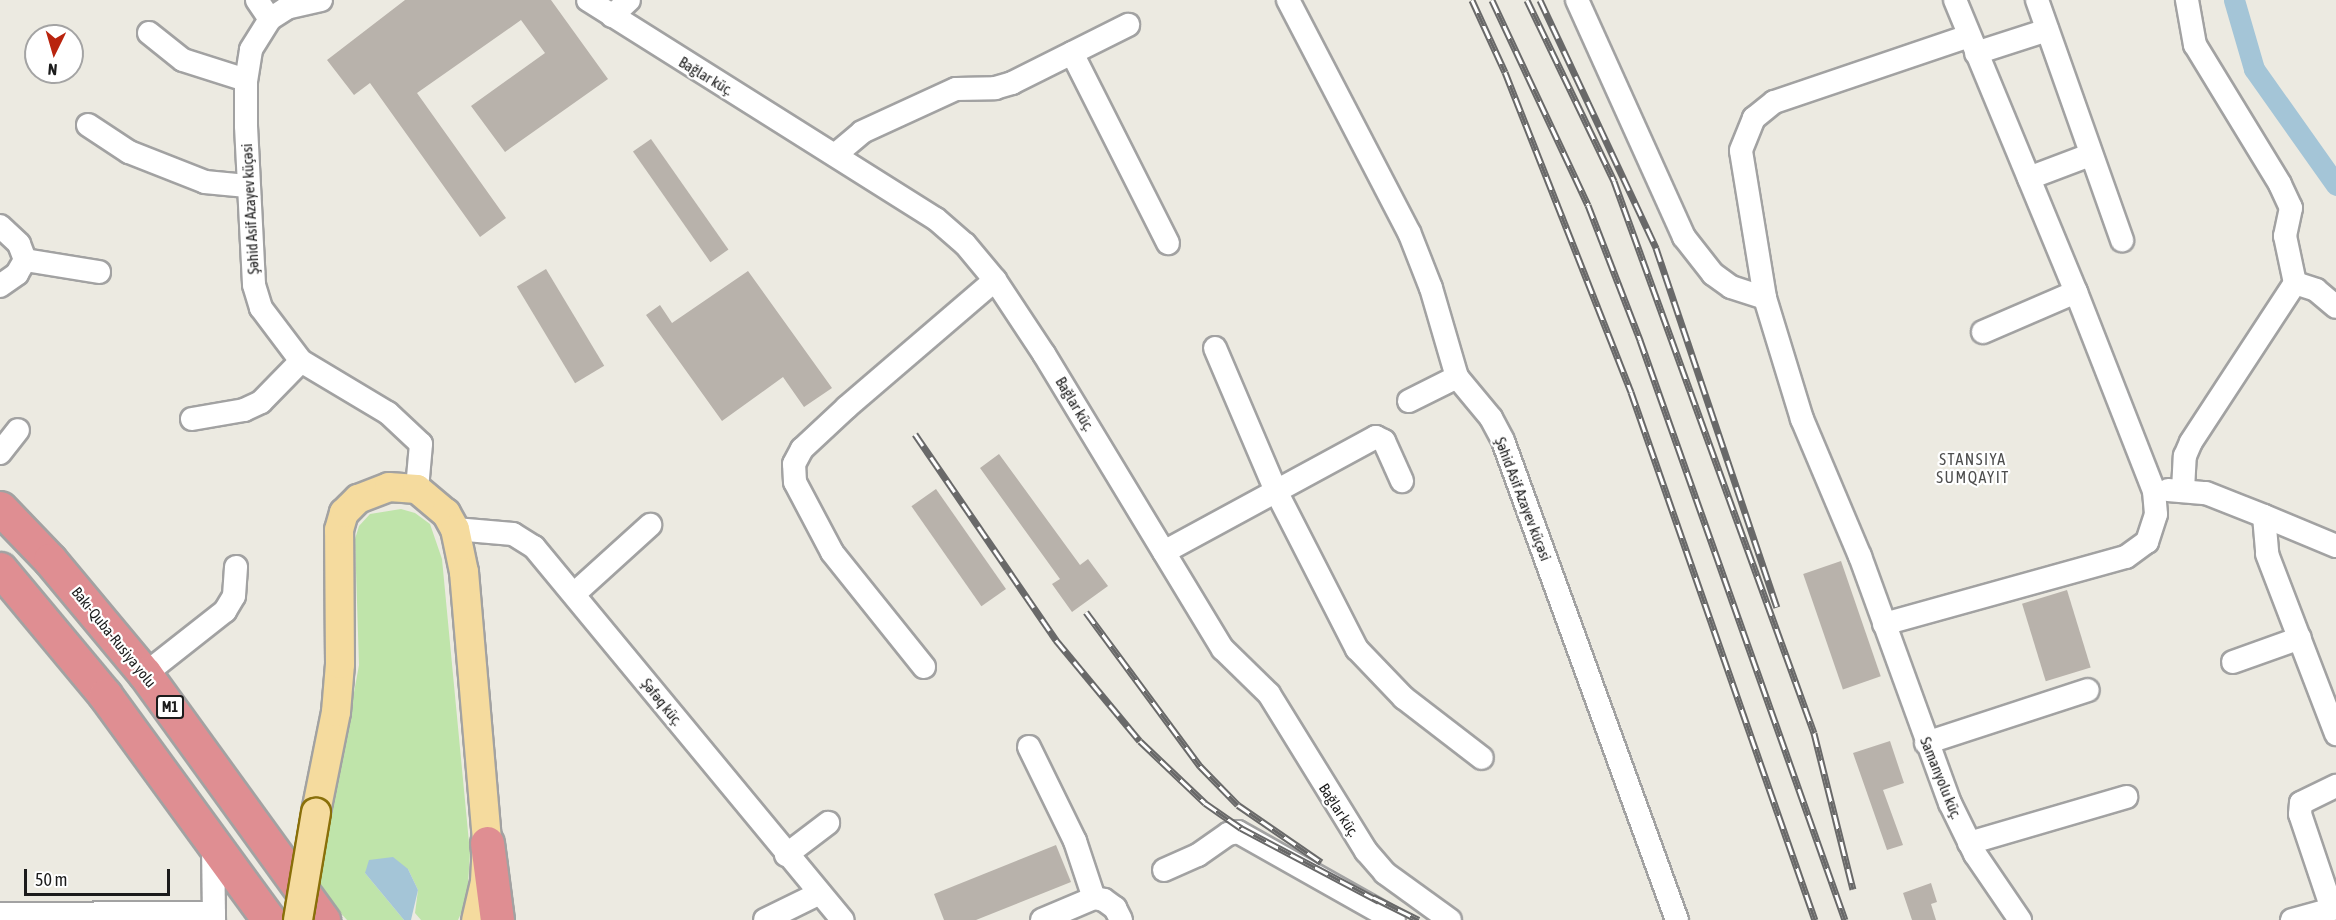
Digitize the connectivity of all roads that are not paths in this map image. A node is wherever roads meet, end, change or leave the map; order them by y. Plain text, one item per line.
1 (321, 0) edge
2 (588, 0) edge
3 (629, 0) edge
4 (1288, 0) edge
5 (1577, 0) edge
6 (2037, 0) edge
7 (2187, 0) edge
8 (1960, 1) edge
9 (263, 9) edge
10 (612, 16) junction
11 (1128, 25) dead end
12 (2047, 30) junction
13 (149, 33) dead end
14 (1973, 45) junction
15 (1072, 53) junction
16 (246, 80) junction
17 (88, 125) dead end
18 (835, 155) junction
19 (2090, 155) junction
20 (2029, 178) junction
21 (247, 186) junction
22 (0, 226) edge
23 (2122, 240) dead end
24 (1168, 243) dead end
25 (25, 260) junction
26 (99, 272) dead end
27 (995, 280) junction
28 (2295, 283) junction
29 (0, 286) edge
30 (2076, 292) junction
31 (1765, 298) junction
32 (2336, 307) edge
33 (1983, 332) dead end
34 (1215, 348) dead end
35 (301, 361) junction
36 (1457, 377) junction
37 (1409, 401) dead end
38 (192, 419) dead end
39 (18, 430) dead end
40 (0, 453) edge
41 (1402, 481) dead end
42 (417, 489) junction
43 (1275, 489) junction
44 (2183, 490) junction
45 (2154, 491) junction
46 (0, 508) edge
47 (2264, 516) junction
48 (650, 525) dead end
49 (455, 529) junction
50 (2336, 546) edge
51 (1164, 552) junction
52 (236, 567) dead end
53 (0, 569) edge
54 (574, 594) junction
55 (1884, 624) junction
56 (2300, 638) junction
57 (2233, 662) dead end
58 (924, 667) dead end
59 (145, 674) junction
60 (2088, 690) dead end
61 (2336, 734) edge
62 (1926, 743) junction
63 (1029, 747) dead end
64 (1482, 758) dead end
65 (2336, 786) edge
66 (2126, 797) dead end
67 (828, 823) dead end
68 (213, 839) junction
69 (488, 843) junction
70 (1969, 843) junction
71 (786, 855) junction
72 (2326, 861) edge
73 (1164, 870) dead end
74 (820, 893) junction
75 (1094, 898) junction
76 (2334, 908) edge
77 (0, 914) edge
78 (214, 917) edge
79 (316, 917) edge
80 (269, 920) edge
81 (476, 920) edge
82 (497, 920) edge
83 (765, 920) edge
84 (843, 920) edge
85 (1042, 920) edge
86 (1121, 920) edge
87 (1394, 920) edge
88 (1450, 920) edge
89 (1677, 920) edge
90 (2020, 920) edge
91 (2292, 920) edge

1 - 9 street, Şəhid Asif Azayev küçəsi
2 - 10 street, Bağlar küç.
3 - 10 street
4 - 36 street, Şəhid Asif Azayev küçəsi
5 - 31 street
6 - 12 street
7 - 28 street
8 - 14 street
9 - 16 street, Şəhid Asif Azayev küçəsi
10 - 18 street, Bağlar küç.
11 - 15 street
12 - 14 street, Samanyolu küç.
12 - 19 street
13 - 16 street
14 - 20 street
14 - 31 street, Samanyolu küç.
15 - 18 street
15 - 24 street
16 - 21 street, Şəhid Asif Azayev küçəsi
17 - 21 street
18 - 27 street, Bağlar küç.
19 - 20 street
19 - 23 street
20 - 30 street
21 - 35 street, Şəhid Asif Azayev küçəsi
22 - 25 street
25 - 26 street
25 - 29 street
27 - 51 street, Bağlar küç.
27 - 58 street
28 - 32 street
28 - 44 street
30 - 33 street
30 - 45 street
31 - 55 street, Samanyolu küç.
34 - 43 street
35 - 38 street
35 - 42 street, Şəhid Asif Azayev küçəsi
36 - 37 street
36 - 89 street, Şəhid Asif Azayev küçəsi
39 - 40 street
41 - 43 street
42 - 49 main road
42 - 79 main road, bridge
43 - 51 street
43 - 64 street
44 - 45 street
44 - 47 street
45 - 55 street
46 - 59 highway, Bakı-Quba-Rusiya yolu / M1
47 - 50 street
47 - 56 street
48 - 54 street
49 - 54 street, Şəfəq küç.
49 - 69 main road
51 - 88 street, Bağlar küç.
52 - 59 street
53 - 68 highway
54 - 71 street, Şəfəq küç.
55 - 62 street, Samanyolu küç.
56 - 57 street
56 - 61 street
59 - 79 highway, Bakı-Quba-Rusiya yolu / M1
60 - 62 street
62 - 70 street, Samanyolu küç.
63 - 75 street
65 - 72 street
66 - 70 street
67 - 71 street
68 - 78 street
68 - 80 highway
69 - 81 main road
69 - 82 highway
70 - 90 street, Samanyolu küç.
71 - 74 street, Şəfəq küç.
72 - 76 street
73 - 87 street
74 - 83 street
74 - 84 street, Şəfəq küç.
75 - 85 street
75 - 86 street
76 - 91 street
77 - 78 street

